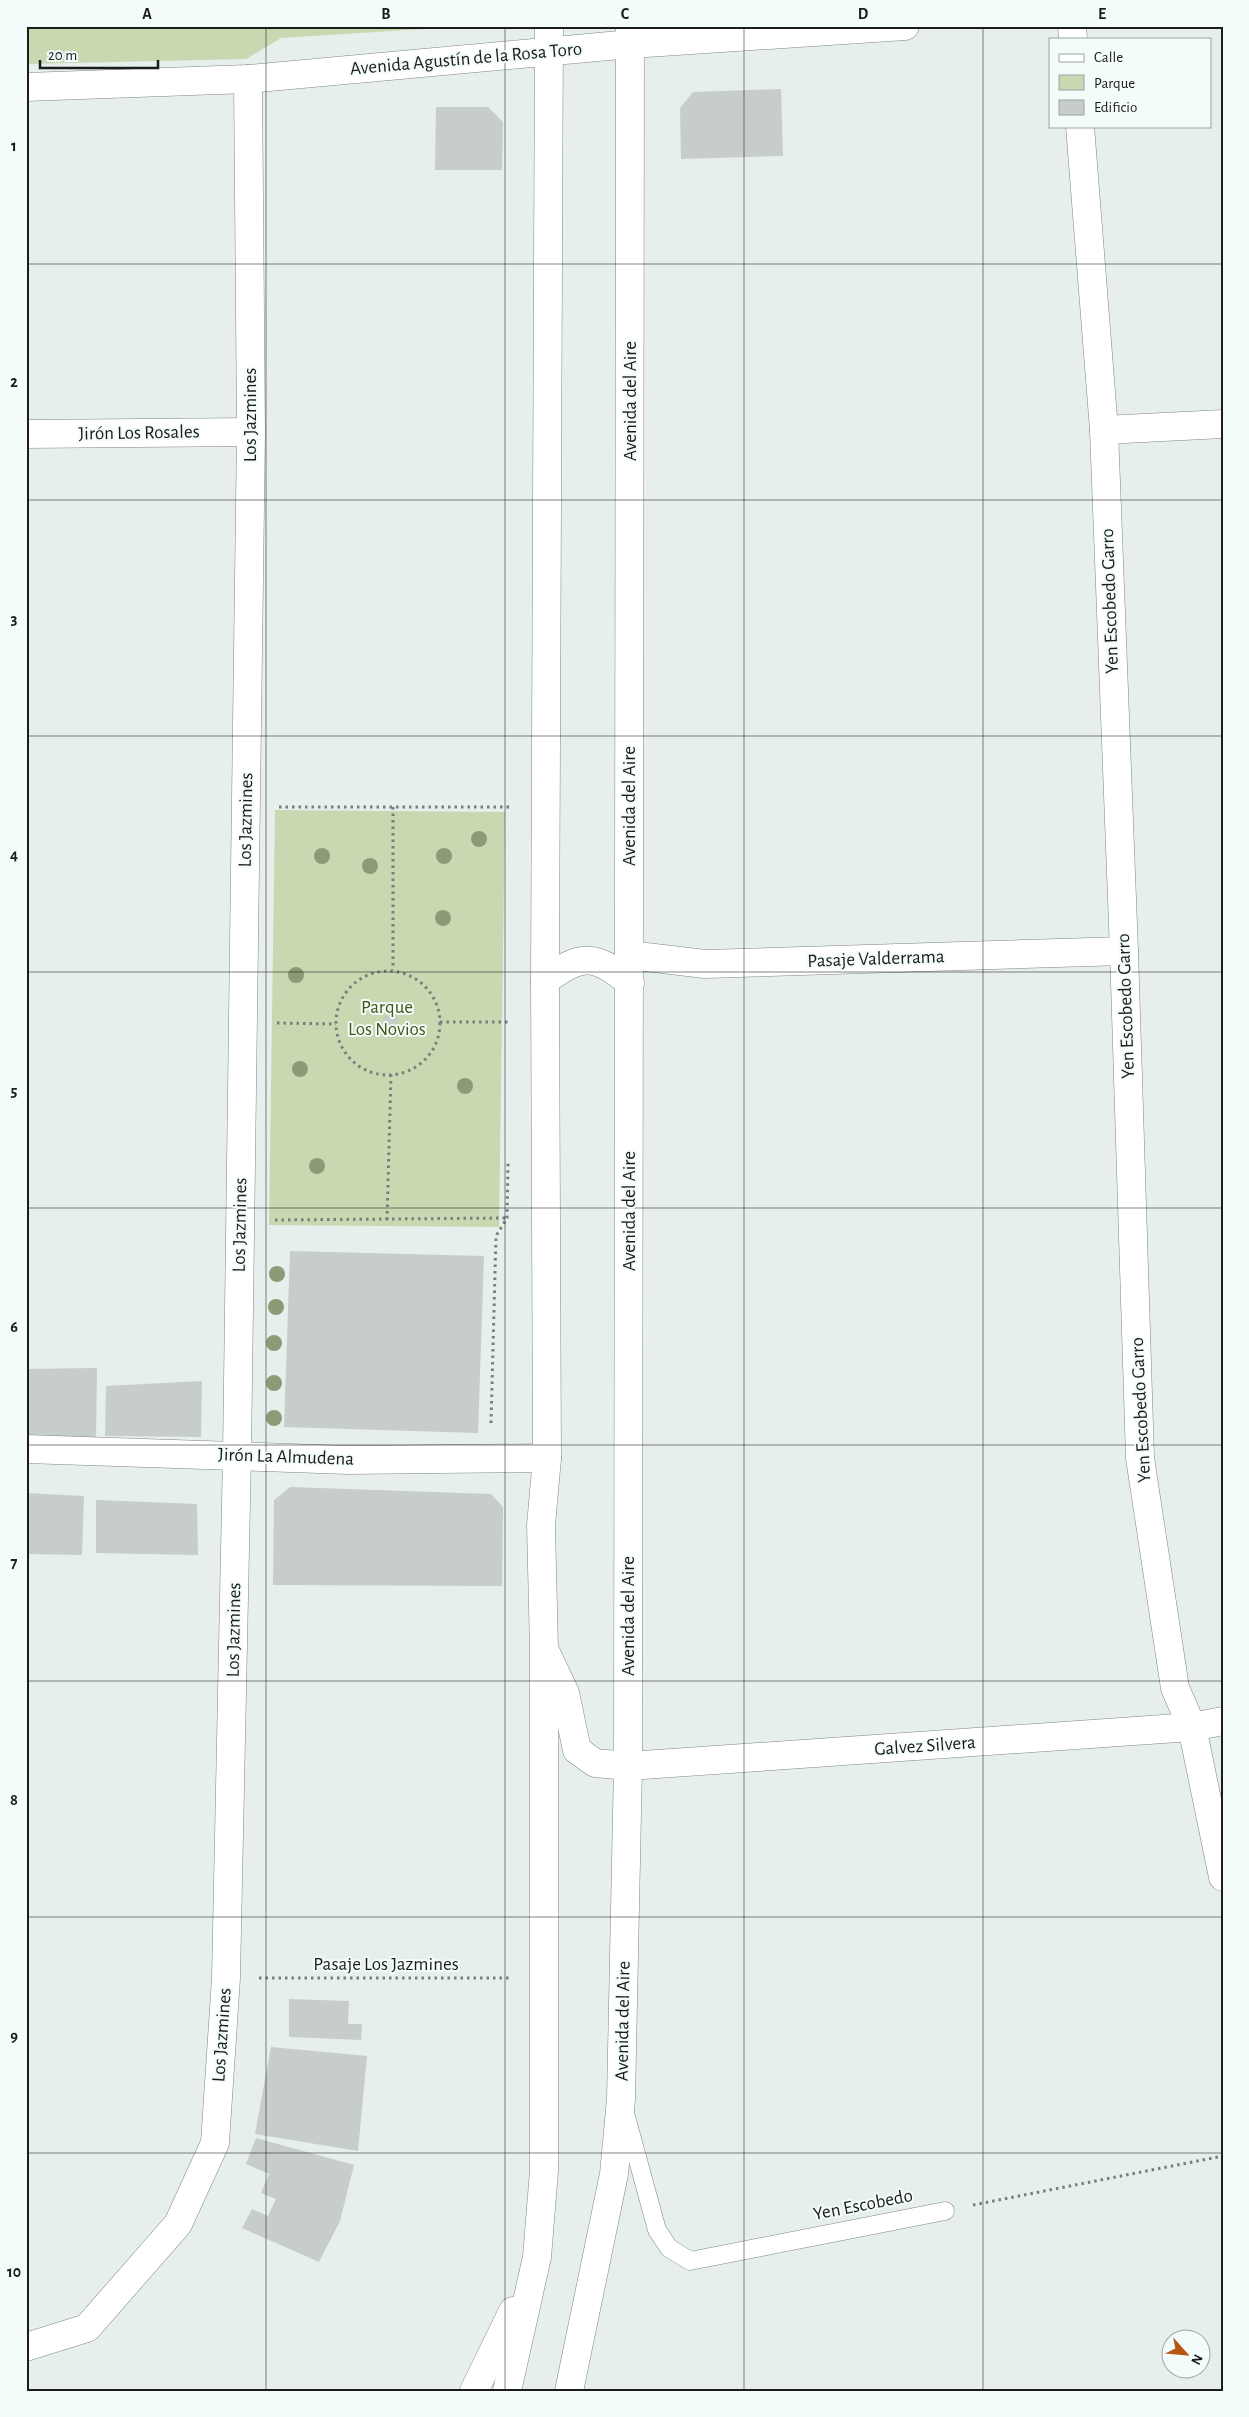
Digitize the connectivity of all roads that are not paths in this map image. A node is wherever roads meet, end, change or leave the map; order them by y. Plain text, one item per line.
1 (905, 26) edge
2 (630, 35) edge
3 (549, 39) edge
4 (248, 80) junction
5 (26, 87) edge
6 (1080, 128) edge
7 (1223, 424) edge
8 (1104, 430) junction
9 (251, 432) junction
10 (26, 434) edge
11 (1124, 951) junction
12 (629, 956) junction
13 (545, 980) junction
14 (630, 983) junction
15 (26, 1449) edge
16 (237, 1455) junction
17 (547, 1458) junction
18 (544, 1650) junction
19 (1223, 1721) edge
20 (1192, 1728) junction
21 (628, 1766) junction
22 (1223, 1877) edge
23 (621, 2099) junction
24 (945, 2211) road end
25 (537, 2257) junction
26 (26, 2347) edge
27 (474, 2391) edge
28 (507, 2391) edge
29 (569, 2391) edge

1 - 2 street, Avenida Agustín de la Rosa Toro
2 - 3 street, Avenida Agustín de la Rosa Toro
2 - 12 street, Avenida del Aire
3 - 4 street, Avenida Agustín de la Rosa Toro
3 - 13 street
4 - 5 street, Avenida Agustín de la Rosa Toro
4 - 9 street, Los Jazmines
6 - 8 street, Yen Escobedo Garro
7 - 8 street
8 - 11 street, Yen Escobedo Garro
9 - 10 street, Jirón Los Rosales
9 - 16 street, Los Jazmines
11 - 12 street, Pasaje Valderrama
11 - 20 street, Yen Escobedo Garro
12 - 14 street, Avenida del Aire
13 - 14 street
13 - 17 street
14 - 21 street, Avenida del Aire
15 - 16 street, Jirón La Almudena
16 - 17 street, Jirón La Almudena
16 - 26 street, Los Jazmines
17 - 18 street
18 - 21 street, Galvez Silvera
18 - 25 street
19 - 20 street, Galvez Silvera
20 - 21 street, Galvez Silvera
20 - 22 street, Yen Escobedo Garro
21 - 23 street, Avenida del Aire
23 - 24 lane, Yen Escobedo
23 - 29 street, Avenida del Aire
25 - 27 street
25 - 28 street

